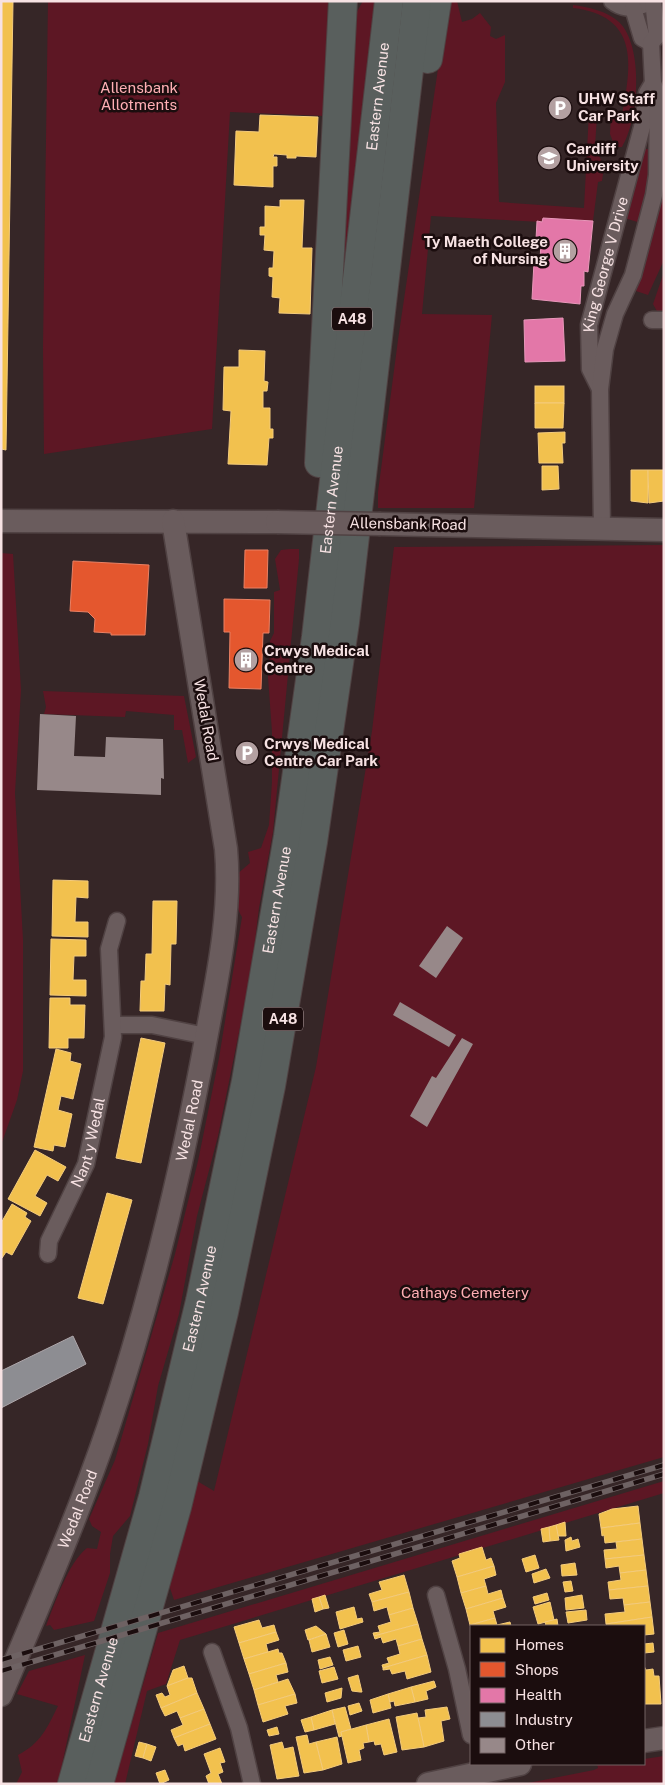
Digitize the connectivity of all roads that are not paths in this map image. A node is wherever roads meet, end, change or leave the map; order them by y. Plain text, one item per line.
1 (343, 1) edge
2 (388, 1) edge
3 (417, 1) edge
4 (437, 1) edge
5 (612, 1) edge
6 (651, 1) edge
7 (633, 8) junction
8 (651, 43) junction
9 (653, 83) junction
10 (390, 240) junction
11 (600, 389) junction
12 (1, 521) edge
13 (173, 521) junction
14 (602, 528) junction
15 (664, 530) edge
16 (316, 637) junction
17 (117, 922) dead end
18 (114, 1025) junction
19 (206, 1036) junction
20 (48, 1254) dead end
21 (436, 1595) dead end
22 (212, 1652) dead end
23 (1, 1695) edge
24 (470, 1730) edge
25 (664, 1738) edge
26 (645, 1741) edge
27 (510, 1765) edge
28 (478, 1768) edge
29 (72, 1784) edge
30 (99, 1784) edge
31 (252, 1784) edge
32 (428, 1784) edge

1 - 16 highway
2 - 16 highway, Eastern Avenue / A48
3 - 10 highway, Eastern Avenue / A48
4 - 10 highway
5 - 7 street
6 - 7 street
6 - 8 street, King George V Drive
7 - 8 street
8 - 9 street, King George V Drive
9 - 11 street, King George V Drive
9 - 11 street, King George V Drive
10 - 30 highway, Eastern Avenue / A48
11 - 14 street, King George V Drive
12 - 13 street, Allensbank Road
13 - 14 street, Allensbank Road, bridge
13 - 19 street, Wedal Road
14 - 15 street, Allensbank Road
16 - 29 highway, Eastern Avenue / A48
17 - 18 street, Nant y Wedal
18 - 19 street
18 - 20 street, Nant y Wedal
19 - 23 street, Wedal Road
21 - 24 street
22 - 31 street
25 - 26 street
27 - 28 street
28 - 32 street

